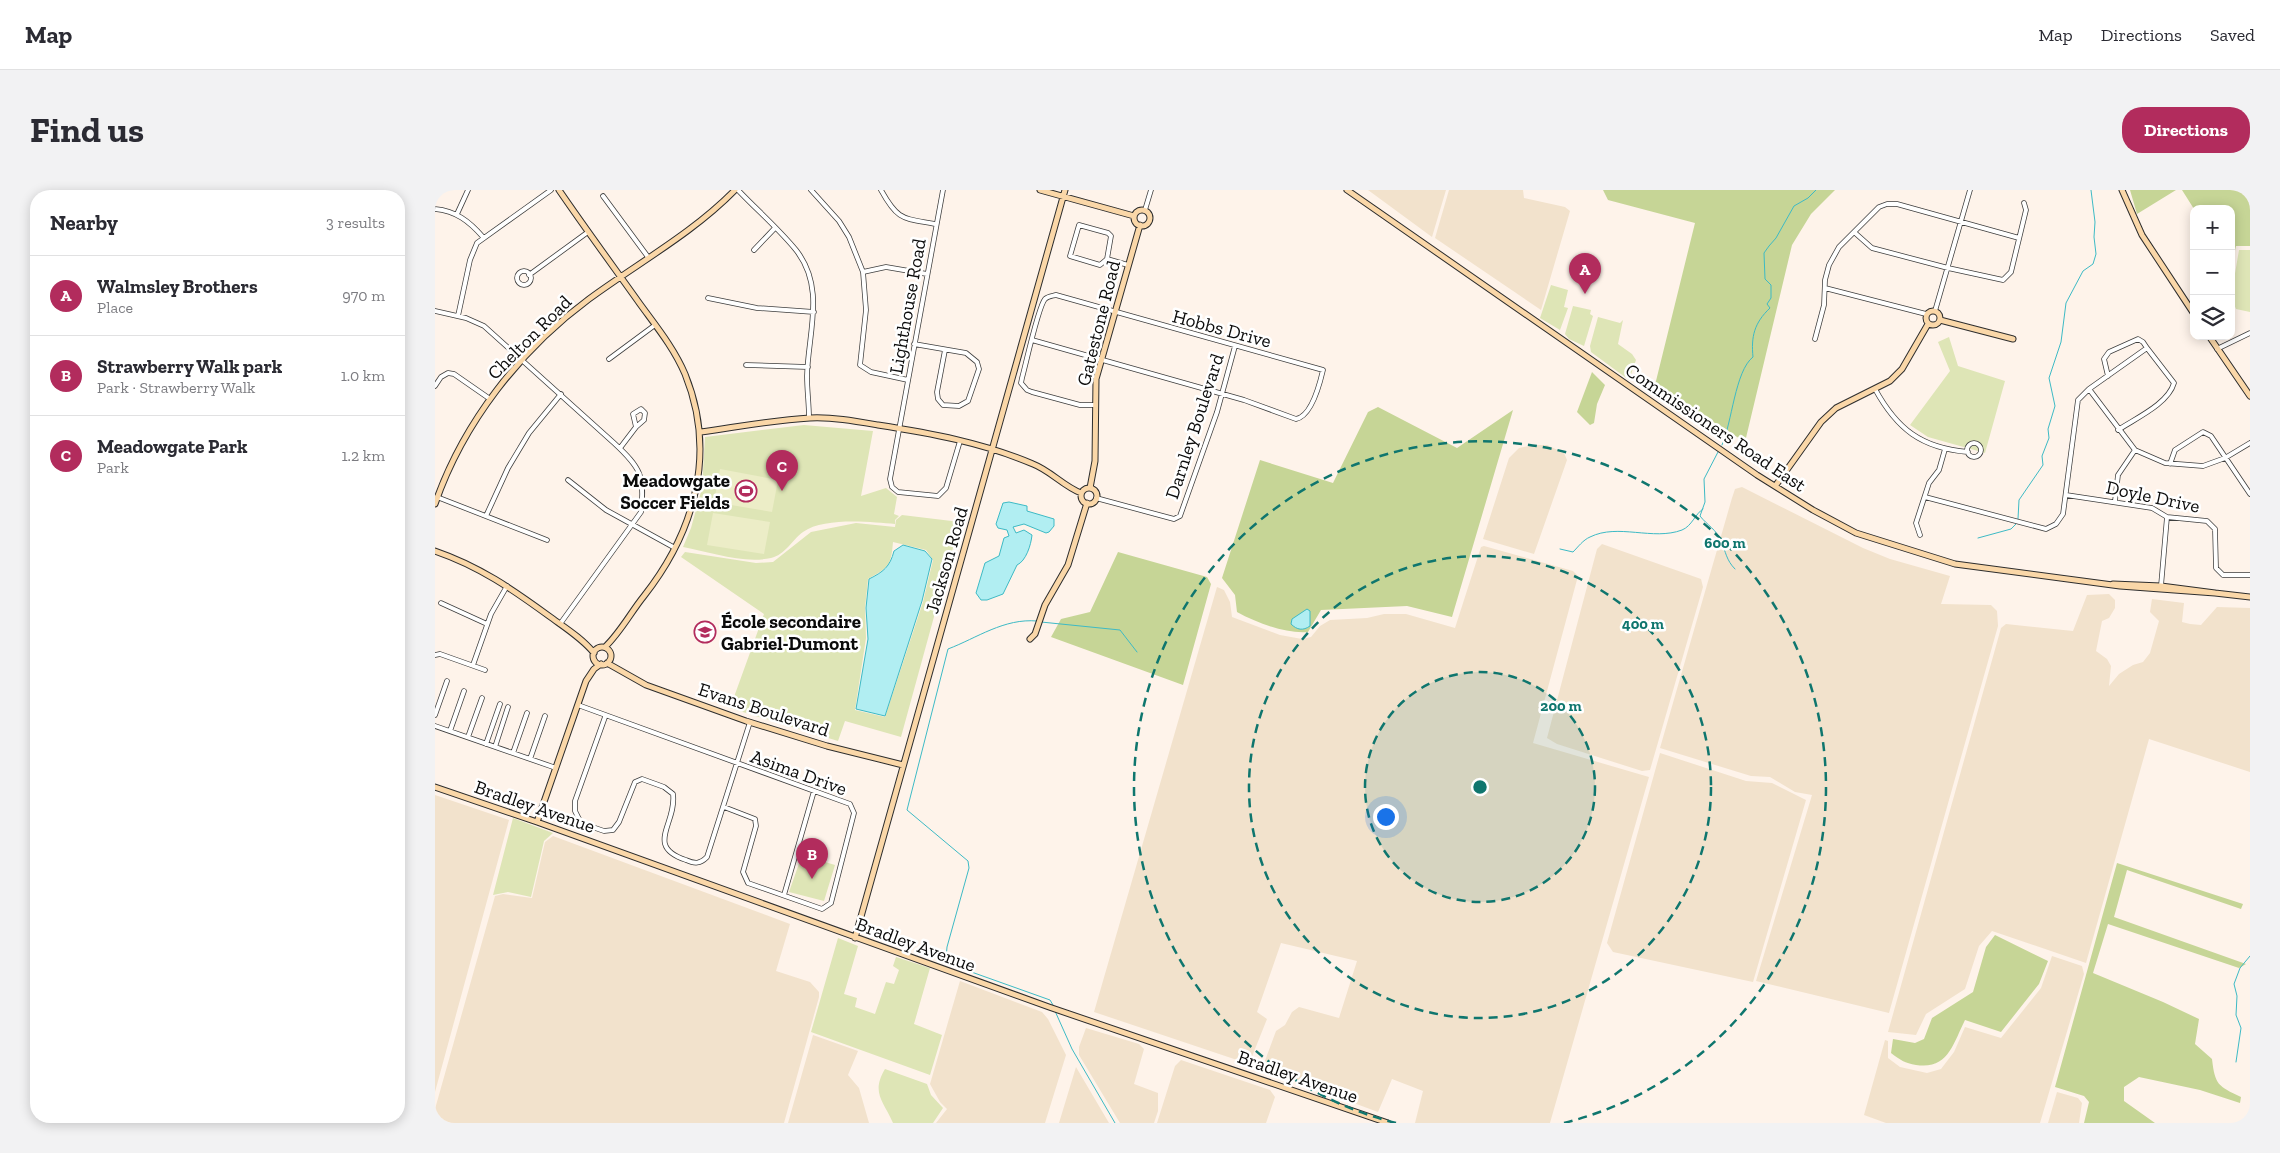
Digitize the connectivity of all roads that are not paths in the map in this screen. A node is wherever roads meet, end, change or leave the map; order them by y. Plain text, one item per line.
1 (468, 190) edge
2 (551, 190) edge
3 (559, 190) edge
4 (736, 190) edge
5 (811, 190) edge
6 (881, 190) edge
7 (943, 190) edge
8 (1040, 190) edge
9 (1065, 190) edge
10 (1151, 190) edge
11 (1347, 190) edge
12 (1970, 190) edge
13 (2122, 190) edge
14 (603, 196) dead end
15 (1064, 197) junction
16 (2024, 203) dead end
17 (435, 209) edge
18 (1145, 210) junction
19 (457, 214) junction
20 (1134, 216) junction
21 (1960, 221) junction
22 (935, 224) junction
23 (1140, 225) junction
24 (774, 229) junction
25 (588, 232) junction
26 (1854, 232) junction
27 (483, 237) junction
28 (2019, 238) junction
29 (754, 250) dead end
30 (648, 257) junction
31 (1107, 259) junction
32 (1128, 265) junction
33 (1948, 268) junction
34 (863, 272) junction
35 (927, 274) junction
36 (529, 275) dead end
37 (621, 277) junction
38 (1825, 288) junction
39 (708, 298) dead end
40 (2190, 308) edge
41 (1935, 311) junction
42 (435, 312) edge
43 (815, 312) junction
44 (1114, 313) junction
45 (1927, 314) junction
46 (458, 316) junction
47 (1940, 320) junction
48 (1928, 324) junction
49 (655, 326) junction
50 (2250, 333) edge
51 (1815, 339) dead end
52 (2013, 339) dead end
53 (1033, 340) junction
54 (2211, 340) edge
55 (914, 344) junction
56 (1235, 346) junction
57 (2147, 348) junction
58 (2217, 349) junction
59 (945, 350) junction
60 (609, 359) dead end
61 (523, 360) junction
62 (1101, 360) junction
63 (746, 365) dead end
64 (808, 367) junction
65 (2108, 376) junction
66 (907, 380) junction
67 (435, 386) edge
68 (1875, 389) junction
69 (2089, 389) junction
70 (561, 394) junction
71 (1222, 394) junction
72 (2250, 396) edge
73 (490, 399) junction
74 (1095, 404) junction
75 (809, 418) junction
76 (635, 427) junction
77 (899, 428) junction
78 (2118, 430) junction
79 (701, 432) junction
80 (959, 441) junction
81 (2250, 443) edge
82 (620, 448) junction
83 (1945, 449) junction
84 (2135, 450) junction
85 (992, 451) junction
86 (1968, 452) dead end
87 (2225, 458) junction
88 (2170, 464) junction
89 (568, 480) dead end
90 (1775, 485) junction
91 (1090, 488) junction
92 (1081, 493) junction
93 (2066, 494) junction
94 (2250, 494) edge
95 (437, 497) junction
96 (1925, 497) junction
97 (1096, 498) junction
98 (2115, 501) junction
99 (435, 504) edge
100 (1087, 504) junction
101 (486, 516) junction
102 (2167, 517) junction
103 (633, 525) junction
104 (1920, 535) dead end
105 (547, 540) dead end
106 (675, 548) junction
107 (436, 550) edge
108 (2250, 575) edge
109 (2113, 584) junction
110 (507, 586) junction
111 (2161, 586) junction
112 (2215, 594) junction
113 (2250, 597) edge
114 (441, 603) dead end
115 (487, 624) junction
116 (560, 624) junction
117 (1030, 639) dead end
118 (607, 649) junction
119 (595, 651) junction
120 (435, 655) edge
121 (595, 660) junction
122 (606, 662) junction
123 (473, 665) junction
124 (594, 669) junction
125 (485, 670) dead end
126 (447, 681) dead end
127 (464, 691) dead end
128 (482, 698) dead end
129 (500, 704) dead end
130 (577, 705) junction
131 (508, 707) dead end
132 (527, 713) dead end
133 (435, 715) edge
134 (545, 716) dead end
135 (605, 716) junction
136 (750, 722) junction
137 (435, 726) edge
138 (450, 731) junction
139 (468, 738) junction
140 (486, 744) junction
141 (495, 747) junction
142 (513, 753) junction
143 (530, 759) junction
144 (737, 764) junction
145 (903, 766) junction
146 (556, 768) junction
147 (435, 788) edge
148 (814, 792) junction
149 (723, 807) junction
150 (537, 822) junction
151 (784, 895) junction
152 (855, 938) junction
153 (1389, 1123) edge

1 - 19 street
2 - 27 street
3 - 25 main road
4 - 24 street
4 - 30 main road, Chelton Road
5 - 34 street
6 - 22 street
7 - 22 street, Lighthouse Road
8 - 15 main road
9 - 15 main road, Jackson Road
10 - 18 street
11 - 90 main road, Commissioners Road East
12 - 21 street
13 - 40 main road
14 - 30 street
15 - 20 main road
15 - 85 main road, Jackson Road
16 - 28 street
17 - 19 street
18 - 20 main road
18 - 23 main road
19 - 27 street
20 - 23 main road
21 - 26 street
21 - 28 street
21 - 33 street
22 - 35 street, Lighthouse Road
23 - 32 main road, Gatestone Road
24 - 29 street
24 - 43 street
25 - 36 street
25 - 37 main road
26 - 33 street
26 - 38 street
27 - 46 street
28 - 33 street
30 - 37 main road, Chelton Road
31 - 31 street
31 - 32 street
32 - 44 main road, Gatestone Road
33 - 41 street
34 - 35 street
34 - 66 street
35 - 55 street, Lighthouse Road
37 - 49 main road
37 - 61 main road, Chelton Road
38 - 45 street
38 - 51 street
39 - 43 street
41 - 45 main road
41 - 47 main road
42 - 46 street
43 - 64 street
44 - 53 street, Hobbs Drive
44 - 56 street, Hobbs Drive
44 - 62 main road, Gatestone Road
45 - 48 main road
46 - 61 street
47 - 48 main road
47 - 52 main road
48 - 68 main road
49 - 60 street
49 - 79 main road
50 - 58 street
53 - 62 street
53 - 74 street
54 - 58 main road
55 - 59 street
55 - 66 street, Lighthouse Road
56 - 71 street, Darnley Boulevard
56 - 71 street, Hobbs Drive
57 - 65 street
57 - 65 street
57 - 78 street
58 - 72 main road
59 - 59 street
61 - 70 street
61 - 73 main road, Chelton Road
62 - 71 street
62 - 74 main road, Gatestone Road
63 - 64 street
64 - 75 street
65 - 69 street
66 - 77 street, Lighthouse Road
67 - 73 street
68 - 83 street
68 - 90 main road
69 - 78 street
69 - 93 street
70 - 82 street
70 - 101 street
71 - 97 street, Darnley Boulevard
73 - 95 main road, Chelton Road
74 - 91 main road, Gatestone Road
75 - 77 main road
75 - 79 main road
76 - 76 street
76 - 82 street
77 - 80 main road
77 - 80 street, Lighthouse Road
78 - 84 street
79 - 106 main road
80 - 85 main road
81 - 87 street
82 - 103 street
83 - 86 street
83 - 96 street
84 - 88 street
84 - 98 street
85 - 92 main road
85 - 145 main road, Jackson Road
87 - 88 street
87 - 88 street
87 - 94 street
89 - 103 street
90 - 109 main road, Commissioners Road East
91 - 92 main road
91 - 97 main road
92 - 100 main road
93 - 96 street
93 - 98 street, Doyle Drive
95 - 99 main road, Chelton Road
95 - 101 street
96 - 104 street
97 - 100 main road
98 - 102 street, Doyle Drive
100 - 117 main road
101 - 105 street
102 - 108 street, Doyle Drive
102 - 111 street
103 - 106 street
103 - 116 street
106 - 118 main road
107 - 110 main road
109 - 111 main road, Commissioners Road East
109 - 112 main road, Commissioners Road East
110 - 115 street
110 - 116 main road
111 - 112 main road, Commissioners Road East
112 - 113 main road, Commissioners Road East
114 - 115 street
115 - 123 street
116 - 119 main road
118 - 119 main road
118 - 122 main road
119 - 121 main road
120 - 123 street
121 - 122 main road, Evans Boulevard
121 - 124 main road
122 - 124 main road
122 - 136 main road, Evans Boulevard
123 - 125 street
124 - 130 main road
126 - 133 street
127 - 138 street
128 - 139 street
129 - 140 street
130 - 135 street, Asima Drive
130 - 146 main road
131 - 141 street
132 - 142 street
134 - 143 street
135 - 144 street, Asima Drive
135 - 149 street
136 - 144 street
136 - 145 main road, Evans Boulevard
137 - 138 street
138 - 139 street
139 - 140 street
140 - 141 street
141 - 142 street
142 - 143 street
143 - 146 street
144 - 148 street, Asima Drive
144 - 149 street
145 - 152 main road, Jackson Road
146 - 150 main road
147 - 150 main road, Bradley Avenue
148 - 151 street
148 - 151 street, Asima Drive
149 - 151 street, Asima Drive
150 - 152 main road, Bradley Avenue
152 - 153 main road, Bradley Avenue

